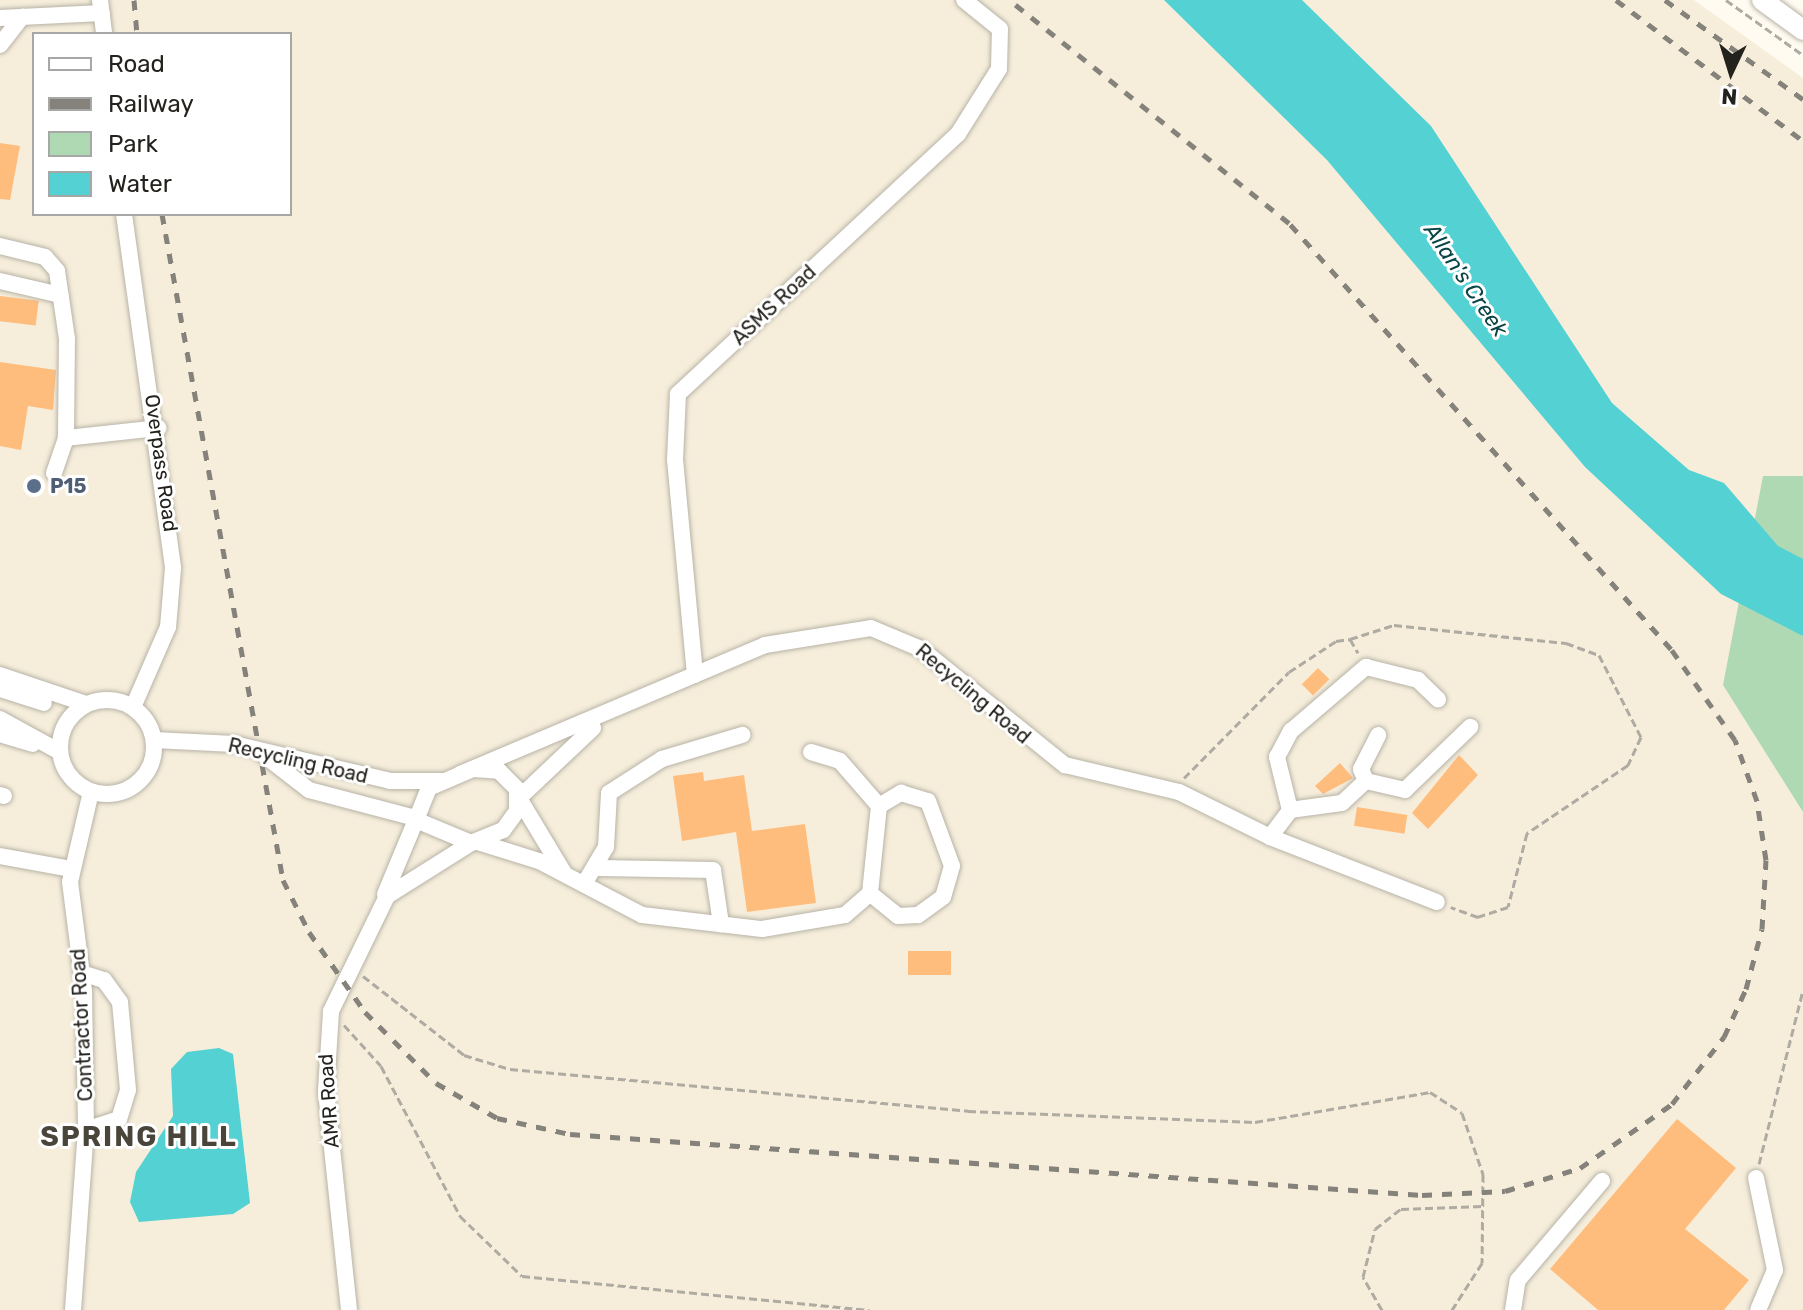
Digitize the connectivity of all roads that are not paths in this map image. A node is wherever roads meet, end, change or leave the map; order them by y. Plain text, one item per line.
1 (964, 0) edge
2 (1762, 0) edge
3 (101, 7) edge
4 (22, 17) junction
5 (0, 18) edge
6 (1803, 30) edge
7 (104, 32) edge
8 (0, 45) edge
9 (124, 216) edge
10 (0, 246) edge
11 (0, 281) edge
12 (60, 295) junction
13 (158, 428) junction
14 (66, 438) junction
15 (54, 473) dead end
16 (0, 675) edge
17 (695, 675) junction
18 (0, 689) edge
19 (1438, 699) dead end
20 (86, 704) junction
21 (133, 707) junction
22 (618, 712) junction
23 (0, 719) edge
24 (1470, 727) dead end
25 (0, 734) edge
26 (742, 735) dead end
27 (1378, 735) dead end
28 (154, 740) junction
29 (256, 748) junction
30 (57, 751) junction
31 (811, 752) dead end
32 (460, 774) junction
33 (441, 781) junction
34 (1366, 781) junction
35 (91, 792) junction
36 (519, 799) junction
37 (879, 806) junction
38 (1290, 810) junction
39 (416, 819) junction
40 (1270, 837) junction
41 (475, 842) junction
42 (0, 856) edge
43 (599, 868) junction
44 (71, 869) junction
45 (565, 875) junction
46 (584, 884) junction
47 (870, 893) junction
48 (1437, 902) road end
49 (382, 903) junction
50 (721, 924) junction
51 (82, 973) junction
52 (86, 1130) junction
53 (1756, 1178) road end
54 (1602, 1181) dead end
55 (73, 1310) edge
56 (349, 1310) edge
57 (1513, 1310) edge
58 (1758, 1310) edge

1 - 17 street, ASMS Road
2 - 6 main road
3 - 4 street
3 - 7 street
4 - 5 street
4 - 8 street
9 - 13 street, Overpass Road
10 - 12 street
11 - 12 street
12 - 14 street
13 - 14 street
13 - 21 street, Overpass Road
14 - 15 street
16 - 20 street
17 - 22 street, Recycling Road
17 - 40 street, Recycling Road
18 - 20 street
19 - 38 street
20 - 21 street
20 - 30 street
21 - 28 street
22 - 32 street, Recycling Road
22 - 36 street
23 - 30 street
24 - 34 street
25 - 30 street
26 - 43 street
27 - 34 street
28 - 29 street, Recycling Road
28 - 35 street
29 - 33 street, Recycling Road
29 - 39 street
30 - 35 street
31 - 37 street
32 - 33 street
32 - 36 street
33 - 39 street
34 - 38 street
35 - 44 street, Contractor Road
36 - 41 street
36 - 45 street
37 - 47 street
37 - 47 street
38 - 40 street
39 - 41 street
39 - 49 street, AMR Road
40 - 48 street, Recycling Road
41 - 45 street
41 - 49 street, AMR Road
42 - 44 street
43 - 46 street
43 - 50 street
44 - 51 street, Contractor Road
45 - 46 street
46 - 50 street
47 - 50 street
49 - 56 street, AMR Road
51 - 52 street, Contractor Road
51 - 52 street
52 - 55 street, Contractor Road
53 - 58 street
54 - 57 street

